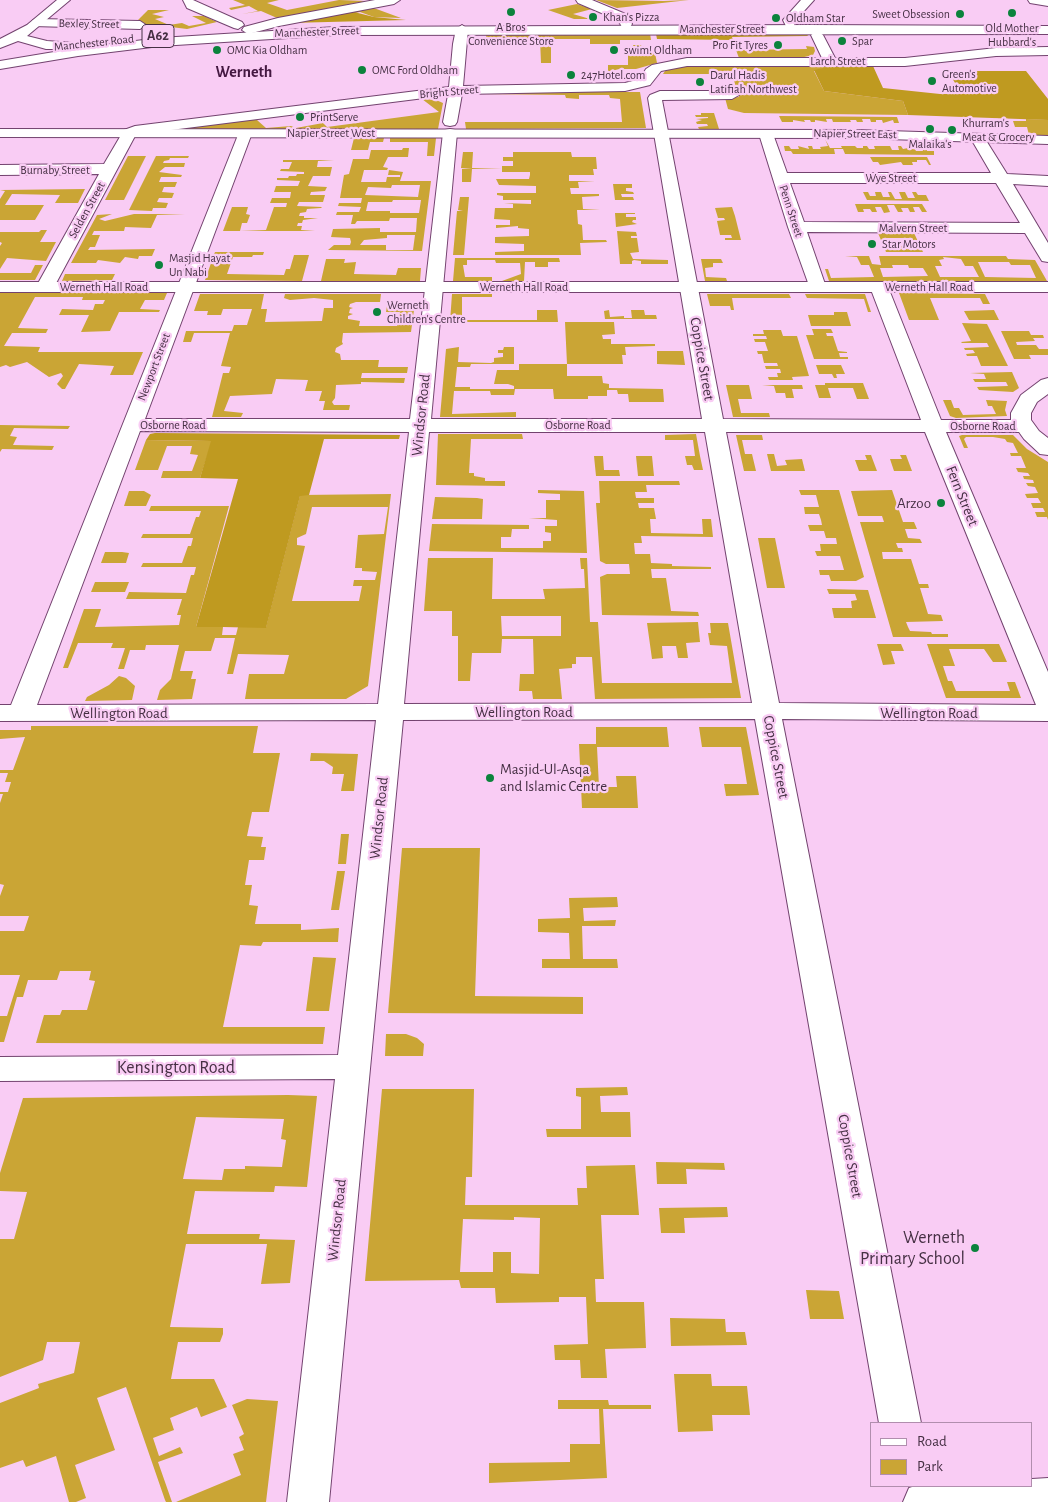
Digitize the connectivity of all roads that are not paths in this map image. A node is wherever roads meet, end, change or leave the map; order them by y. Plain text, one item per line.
1 (64, 0) edge
2 (191, 0) edge
3 (394, 0) edge
4 (582, 0) edge
5 (808, 0) edge
6 (1034, 0) edge
7 (1048, 2) edge
8 (37, 23) junction
9 (790, 23) junction
10 (626, 24) junction
11 (1048, 24) edge
12 (140, 25) dead end
13 (462, 29) junction
14 (244, 30) junction
15 (1048, 30) edge
16 (816, 35) dead end
17 (19, 38) junction
18 (73, 49) junction
19 (1048, 51) edge
20 (1, 56) edge
21 (930, 60) junction
22 (830, 61) junction
23 (945, 73) dead end
24 (636, 85) joint
25 (456, 90) junction
26 (732, 95) dead end
27 (262, 113) junction
28 (276, 126) dead end
29 (450, 128) junction
30 (130, 133) junction
31 (245, 133) junction
32 (661, 133) junction
33 (0, 134) edge
34 (766, 134) junction
35 (977, 137) junction
36 (1048, 140) edge
37 (110, 169) junction
38 (0, 170) edge
39 (780, 178) junction
40 (1001, 179) junction
41 (1048, 181) edge
42 (796, 227) junction
43 (1030, 228) junction
44 (1048, 257) edge
45 (186, 286) junction
46 (0, 287) edge
47 (45, 287) junction
48 (435, 287) junction
49 (817, 287) junction
50 (879, 287) junction
51 (1048, 287) edge
52 (689, 288) junction
53 (1048, 384) edge
54 (133, 425) junction
55 (420, 425) junction
56 (714, 426) junction
57 (935, 426) junction
58 (1024, 426) junction
59 (1048, 449) edge
60 (1048, 703) edge
61 (390, 712) junction
62 (767, 712) junction
63 (10, 713) edge
64 (1048, 713) edge
65 (353, 1067) junction
66 (0, 1069) edge
67 (900, 1422) edge
68 (912, 1487) edge
69 (1048, 1498) edge
70 (308, 1502) edge
71 (915, 1502) edge
72 (924, 1502) edge

1 - 8 main road
2 - 14 main road
3 - 14 main road
4 - 10 main road
5 - 9 main road
6 - 7 main road
8 - 12 main road, Bexley Street
8 - 17 main road
9 - 10 main road, Manchester Street / A62
9 - 11 main road, Manchester Street / A62
10 - 14 main road, Manchester Street / A62
13 - 14 main road, Manchester Street / A62
13 - 15 main road, Manchester Street / A62
13 - 25 main road, Windsor Road
14 - 18 main road, Manchester Road / A62
16 - 22 main road
17 - 18 main road
17 - 20 main road
18 - 20 main road, Manchester Road / A62
19 - 21 main road, Larch Street
21 - 22 main road, Larch Street
21 - 23 main road
22 - 24 main road, Larch Street
24 - 25 main road, Bright Street
25 - 27 main road, Bright Street
25 - 29 main road, Windsor Road
26 - 32 main road, Coppice Street
27 - 28 main road
27 - 30 main road, Bright Street
29 - 31 main road, Napier Street West
29 - 32 main road, Napier Street West
29 - 48 main road, Windsor Road
30 - 31 main road, Napier Street West
30 - 33 main road, Napier Street West
30 - 37 main road, Selden Street
31 - 45 main road, Newport Street
32 - 34 main road, Napier Street East
32 - 52 main road, Coppice Street
34 - 35 main road, Napier Street East
34 - 39 main road, Penn Street
35 - 36 main road, Napier Street East
35 - 40 main road
37 - 38 main road, Burnaby Street
37 - 47 main road, Selden Street
39 - 40 main road, Wye Street
39 - 42 main road, Penn Street
40 - 41 main road, Wye Street
40 - 43 main road
42 - 43 main road, Malvern Street
42 - 49 main road, Penn Street
43 - 44 main road
45 - 47 main road, Werneth Hall Road
45 - 48 main road, Werneth Hall Road
45 - 54 main road, Newport Street
46 - 47 main road, Werneth Hall Road
48 - 52 main road, Werneth Hall Road
48 - 55 main road, Windsor Road
49 - 50 main road, Werneth Hall Road
49 - 52 main road, Werneth Hall Road
50 - 51 main road, Werneth Hall Road
50 - 57 main road, Fern Street
52 - 56 main road, Coppice Street
53 - 58 main road
54 - 55 main road, Osborne Road
54 - 63 main road, Newport Street
55 - 56 main road, Osborne Road
55 - 61 main road, Windsor Road
56 - 57 main road, Osborne Road
56 - 62 main road, Coppice Street
57 - 58 main road, Osborne Road
57 - 60 main road, Fern Street
58 - 59 main road
61 - 62 main road, Wellington Road
61 - 63 main road, Wellington Road
61 - 65 main road, Windsor Road
62 - 64 main road, Wellington Road
62 - 67 main road, Coppice Street
65 - 66 main road, Kensington Road
65 - 70 main road, Windsor Road
68 - 71 main road
69 - 72 main road

